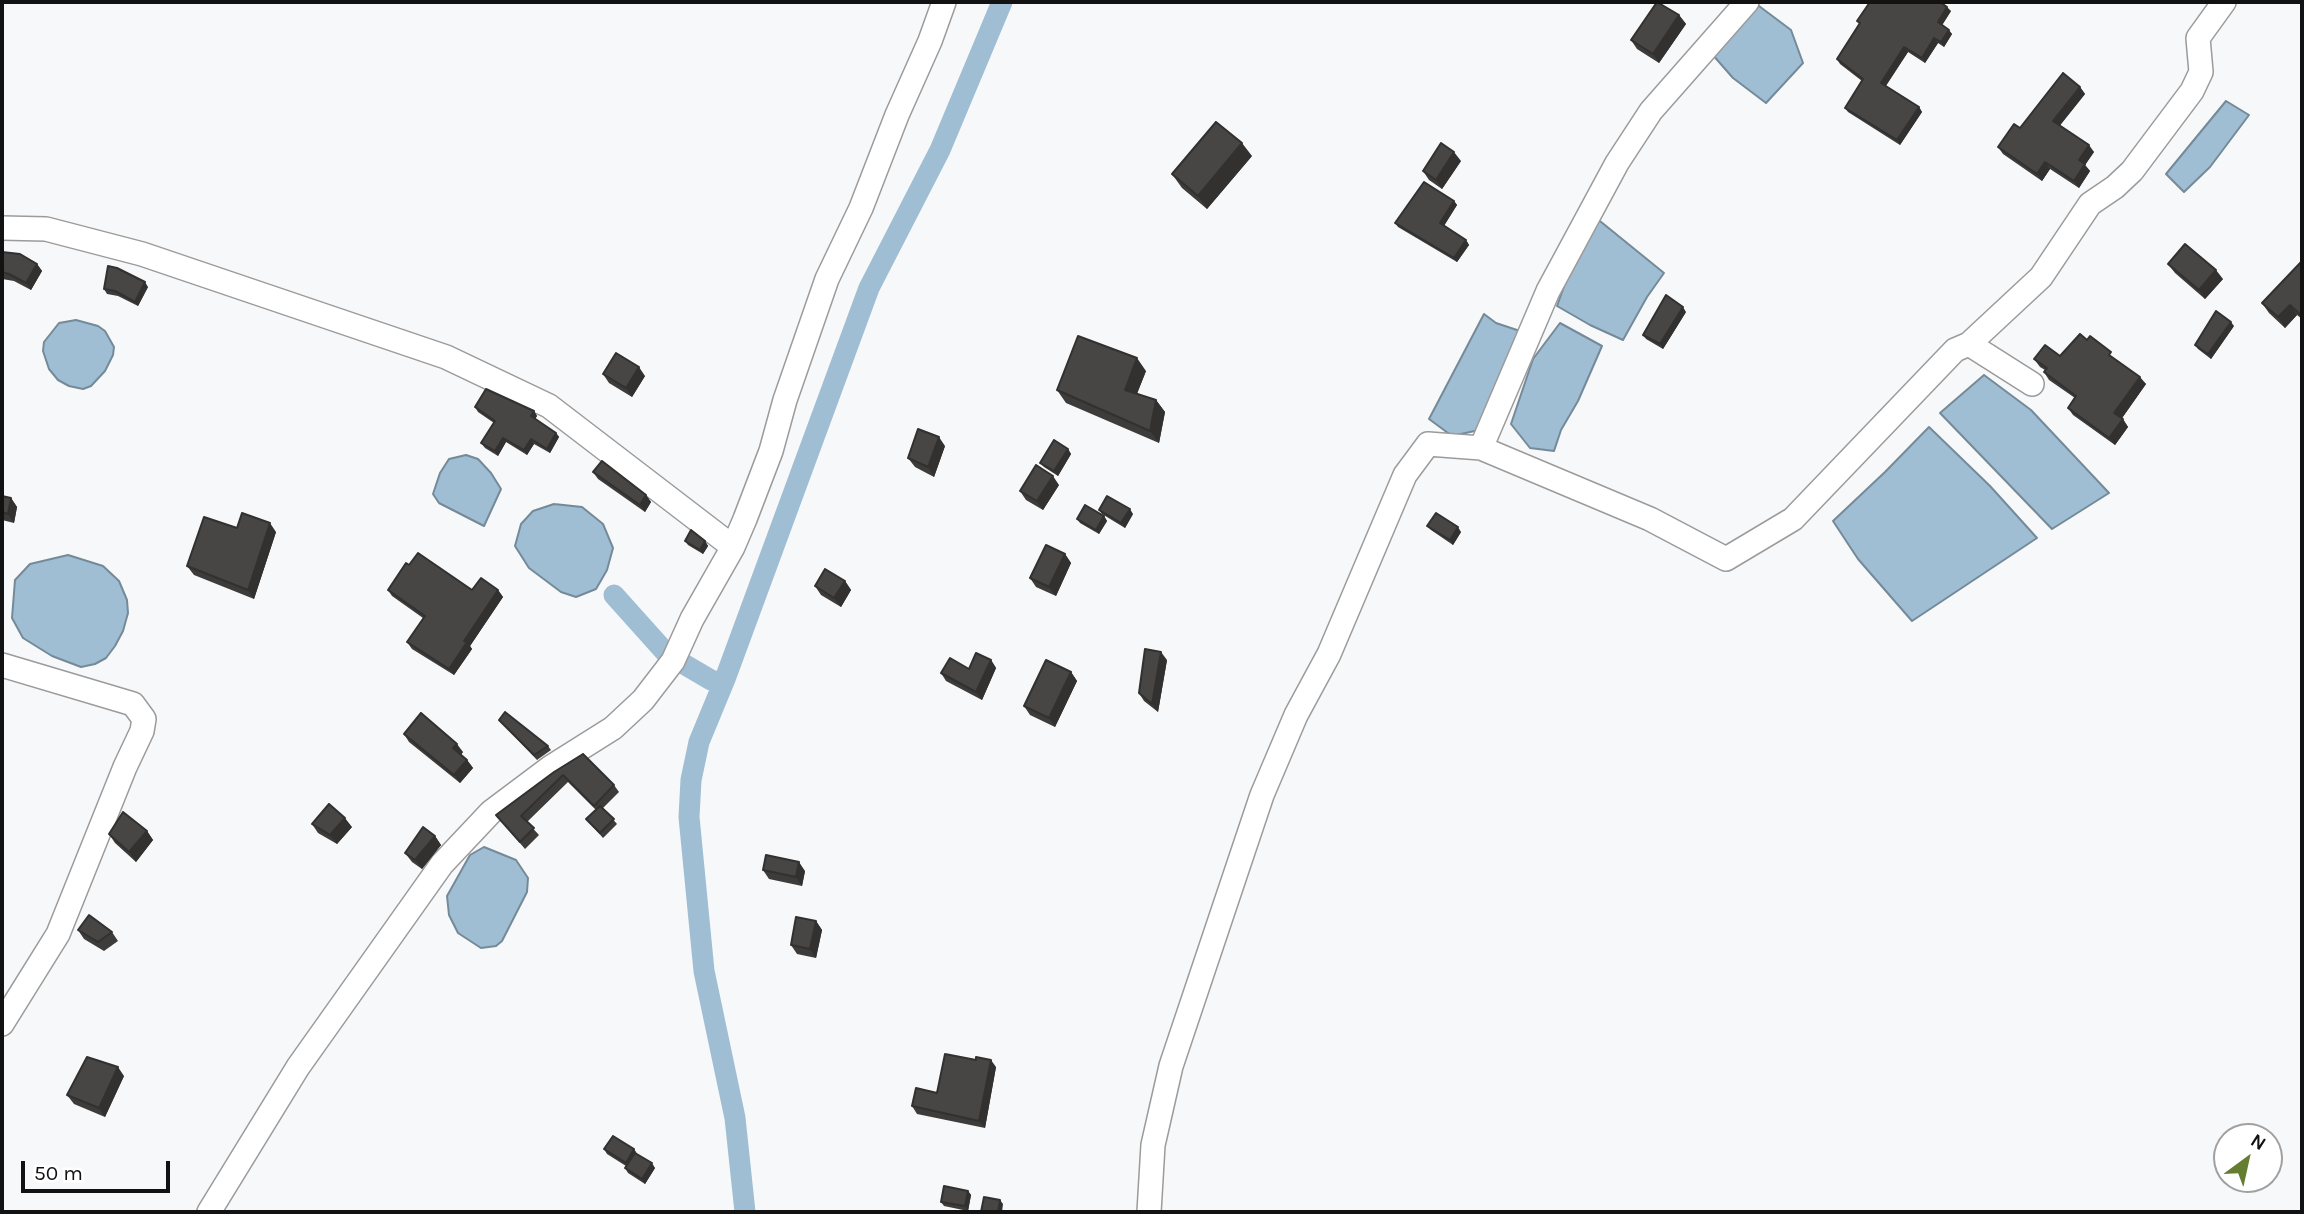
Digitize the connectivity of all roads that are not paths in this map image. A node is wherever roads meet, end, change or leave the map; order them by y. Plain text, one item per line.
1 (944, 2) edge
2 (1746, 2) edge
3 (2224, 2) edge
4 (2, 228) edge
5 (1969, 344) junction
6 (2032, 384) dead end
7 (1480, 448) junction
8 (733, 547) junction
9 (2, 665) edge
10 (2, 1024) edge
11 (209, 1212) edge
12 (1149, 1212) edge

1 - 8 street
2 - 7 street
3 - 5 street
4 - 8 street
5 - 6 street
5 - 7 street
7 - 12 street
8 - 11 street
9 - 10 street

